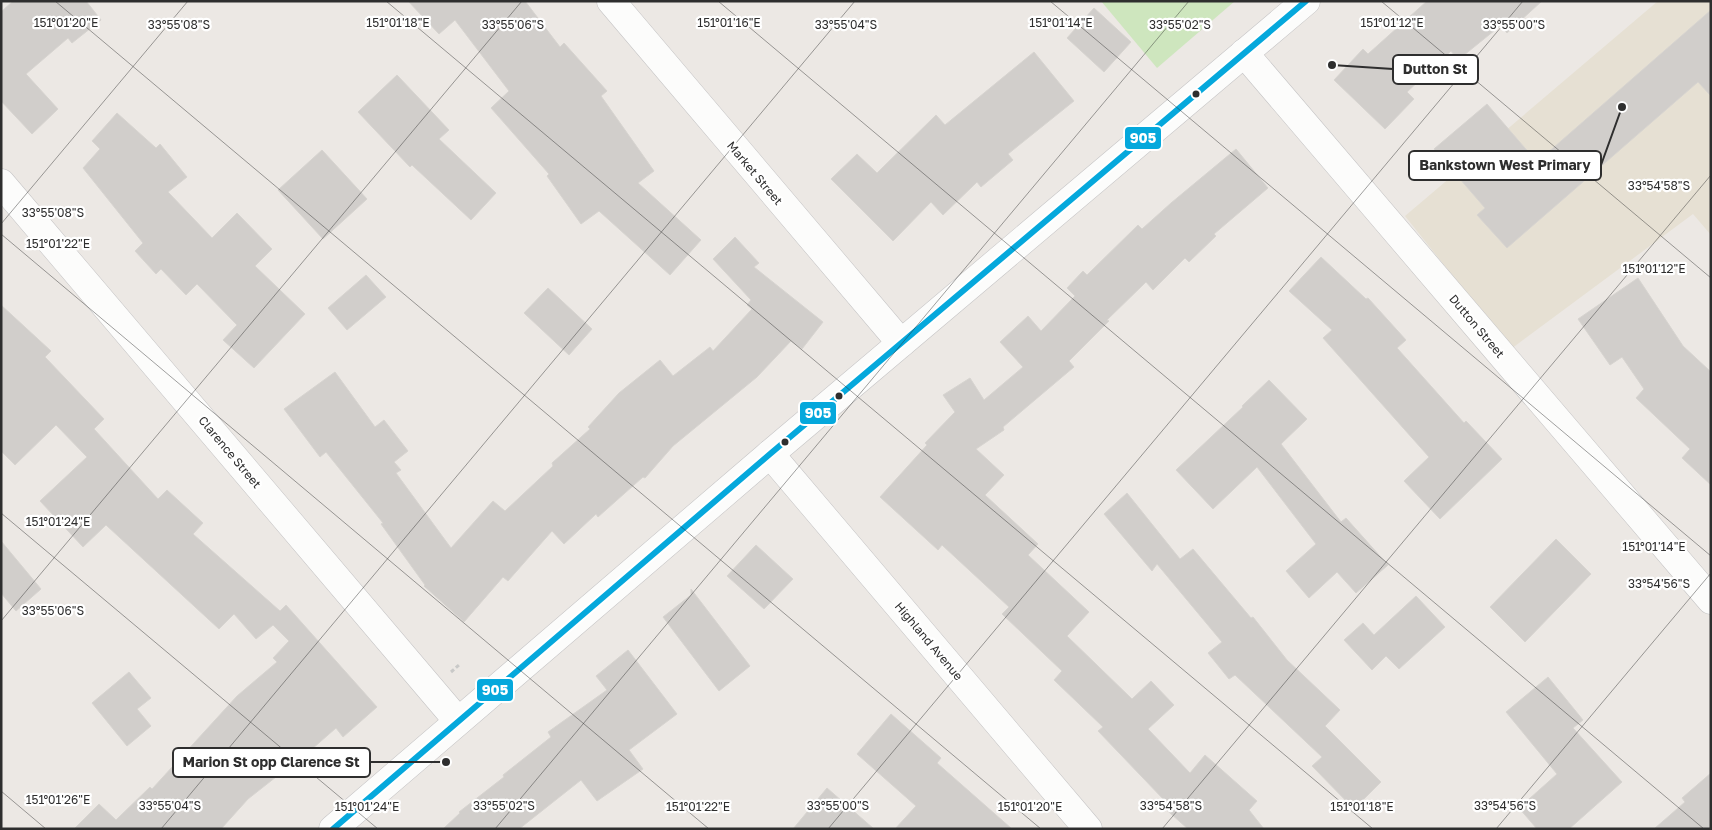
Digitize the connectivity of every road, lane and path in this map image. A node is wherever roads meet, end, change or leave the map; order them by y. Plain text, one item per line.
1 (611, 1) edge
2 (1306, 1) edge
3 (1244, 52) junction
4 (1, 183) edge
5 (900, 343) junction
6 (770, 454) junction
7 (1711, 600) edge
8 (458, 721) junction
9 (333, 829) edge
10 (1088, 829) edge

1 - 5 street, Market Street
2 - 3 street
3 - 5 street
3 - 7 street, Dutton Street
4 - 8 street, Clarence Street
5 - 6 street
6 - 8 street
6 - 10 street, Highland Avenue
8 - 9 street

